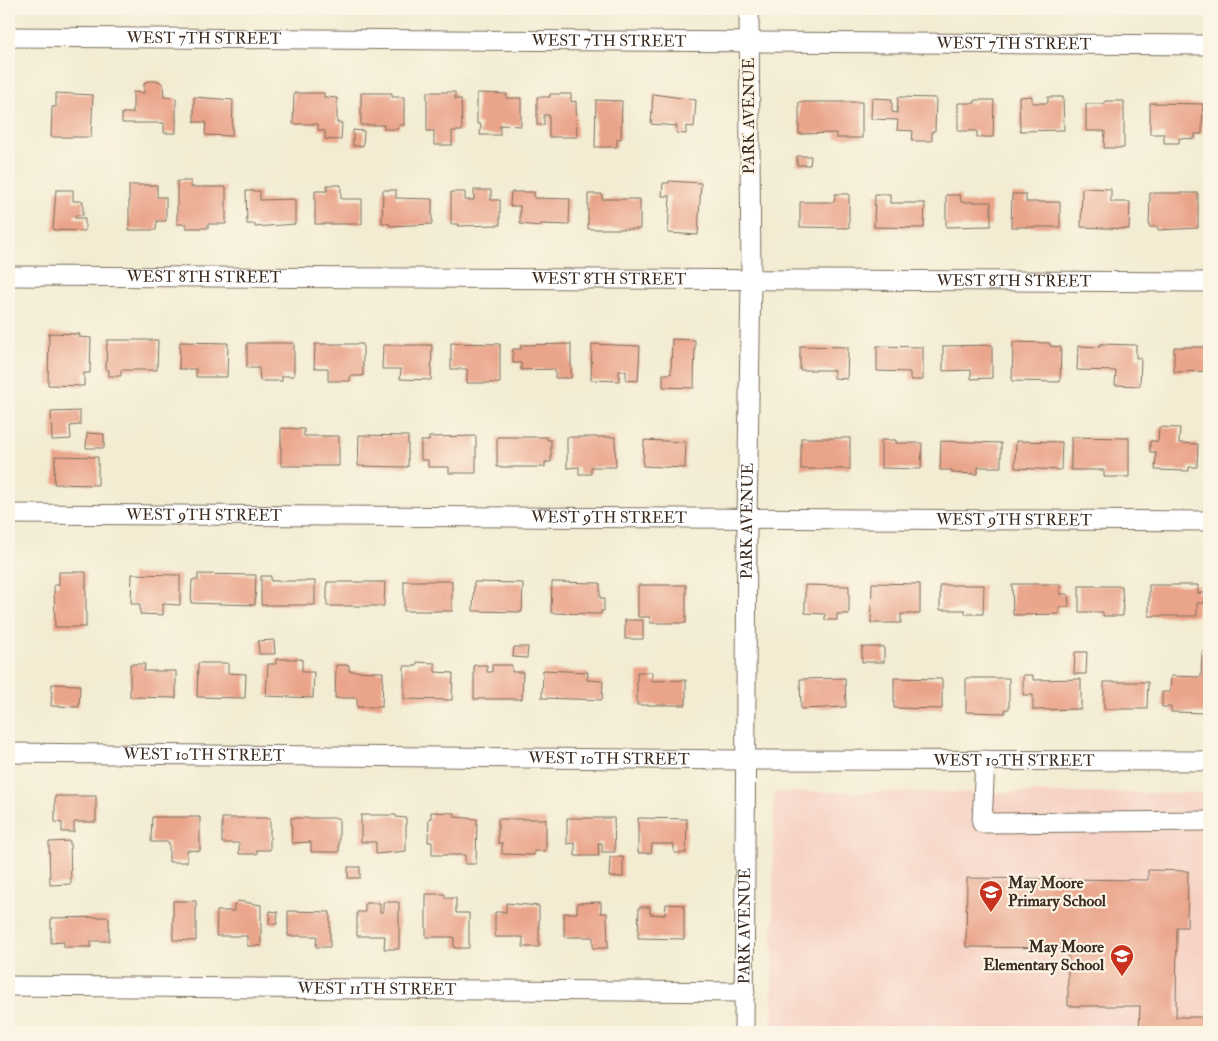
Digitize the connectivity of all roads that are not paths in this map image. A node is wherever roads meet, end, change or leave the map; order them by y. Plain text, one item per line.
1 (749, 9) edge
2 (9, 37) edge
3 (749, 41) junction
4 (1209, 45) edge
5 (9, 276) edge
6 (750, 280) junction
7 (1209, 282) edge
8 (9, 514) edge
9 (747, 518) junction
10 (1209, 521) edge
11 (9, 753) edge
12 (745, 760) junction
13 (985, 760) junction
14 (1209, 761) edge
15 (1209, 821) edge
16 (9, 986) edge
17 (744, 992) junction
18 (744, 1032) edge

1 - 3 street, PARK AVENUE
2 - 3 street, WEST 7TH STREET
3 - 4 street, WEST 7TH STREET
3 - 6 street, PARK AVENUE
5 - 6 street, WEST 8TH STREET
6 - 7 street, WEST 8TH STREET
6 - 9 street, PARK AVENUE
8 - 9 street, WEST 9TH STREET
9 - 10 street, WEST 9TH STREET
9 - 12 street, PARK AVENUE
11 - 12 street, WEST 10TH STREET
12 - 13 street, WEST 10TH STREET
12 - 17 street, PARK AVENUE
13 - 14 street, WEST 10TH STREET
13 - 15 street
16 - 17 street, WEST 11TH STREET
17 - 18 street, PARK AVENUE

